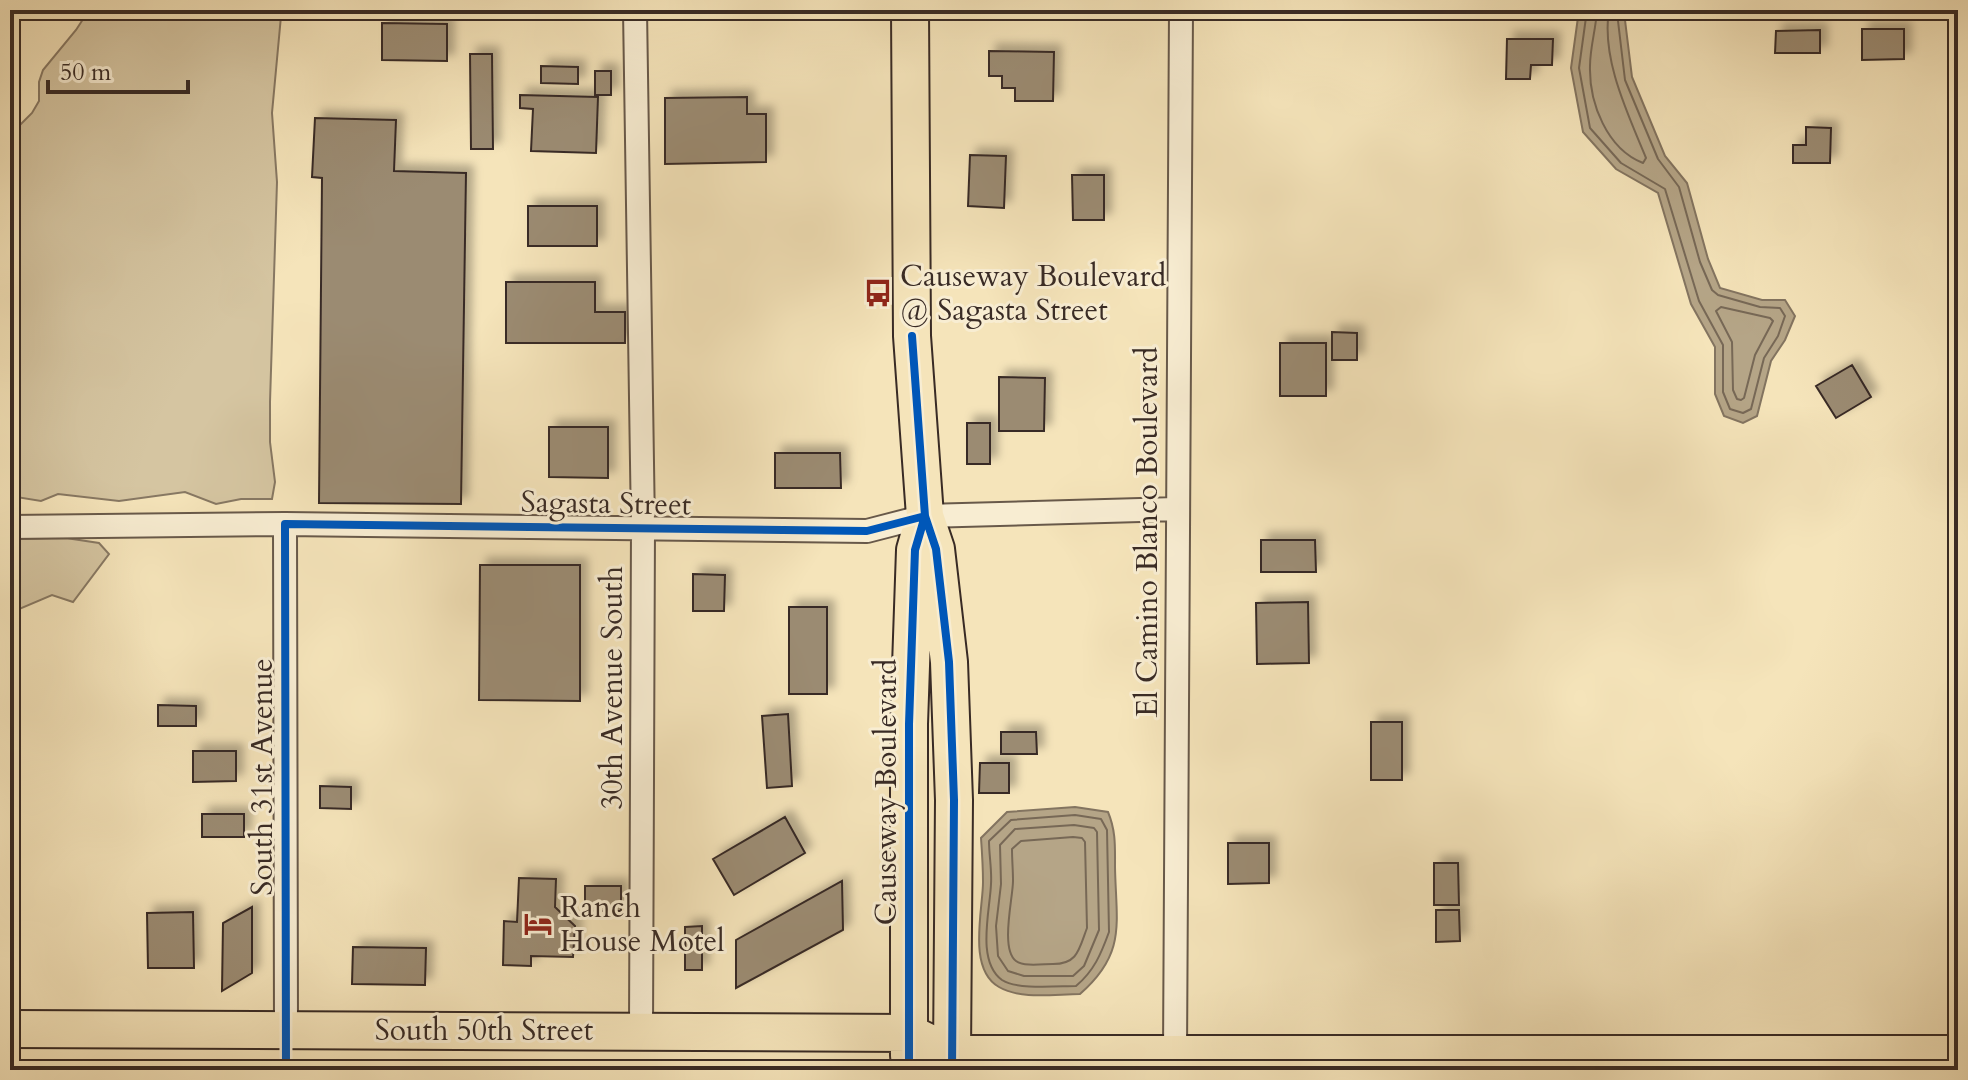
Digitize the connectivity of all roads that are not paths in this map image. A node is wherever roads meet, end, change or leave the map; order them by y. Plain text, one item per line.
1 (635, 10) edge
2 (910, 10) edge
3 (1181, 10) edge
4 (1176, 509) junction
5 (925, 516) junction
6 (285, 524) junction
7 (10, 527) edge
8 (643, 527) junction
9 (10, 1029) edge
10 (286, 1029) junction
11 (641, 1030) junction
12 (909, 1033) junction
13 (952, 1054) junction
14 (1175, 1054) junction
15 (1958, 1054) edge
16 (912, 1070) edge

1 - 8 street, 30th Avenue South
2 - 5 main road, Causeway Boulevard
3 - 4 street, El Camino Blanco Boulevard
4 - 5 street, Sagasta Street
4 - 14 street, El Camino Blanco Boulevard
5 - 8 street, Sagasta Street
5 - 12 main road, Causeway Boulevard
5 - 13 main road, Causeway Boulevard
6 - 7 street, Sagasta Street
6 - 8 street, Sagasta Street
6 - 10 street, South 31st Avenue
8 - 11 street, 30th Avenue South
9 - 10 main road, South 50th Street
10 - 11 main road, South 50th Street
11 - 12 main road, South 50th Street
12 - 13 main road, South 50th Street
12 - 16 main road, Causeway Boulevard
13 - 14 main road, South 50th Street
13 - 16 main road, South 50th Street
14 - 15 main road, South 50th Street

